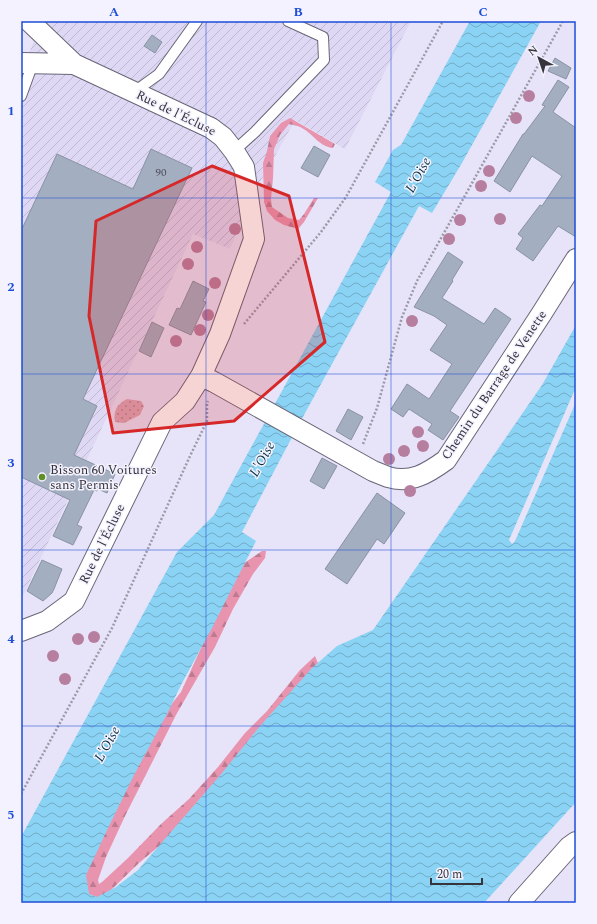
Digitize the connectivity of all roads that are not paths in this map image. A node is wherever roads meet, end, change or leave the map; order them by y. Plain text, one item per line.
1 (29, 21) edge
2 (197, 21) edge
3 (288, 21) edge
4 (49, 41) junction
5 (32, 64) edge
6 (74, 64) junction
7 (134, 92) junction
8 (21, 96) edge
9 (234, 151) junction
10 (576, 259) edge
11 (202, 376) junction
12 (21, 631) edge
13 (576, 842) edge
14 (519, 903) edge

1 - 4 street
2 - 7 lane
3 - 9 lane
4 - 5 street
4 - 6 street
5 - 6 street, Rue de l'Écluse
5 - 8 lane
6 - 7 street, Rue de l'Écluse
7 - 9 street, Rue de l'Écluse
9 - 11 street, Rue de l'Écluse
10 - 11 street, Chemin du Barrage de Venette
11 - 12 street, Rue de l'Écluse
13 - 14 street

